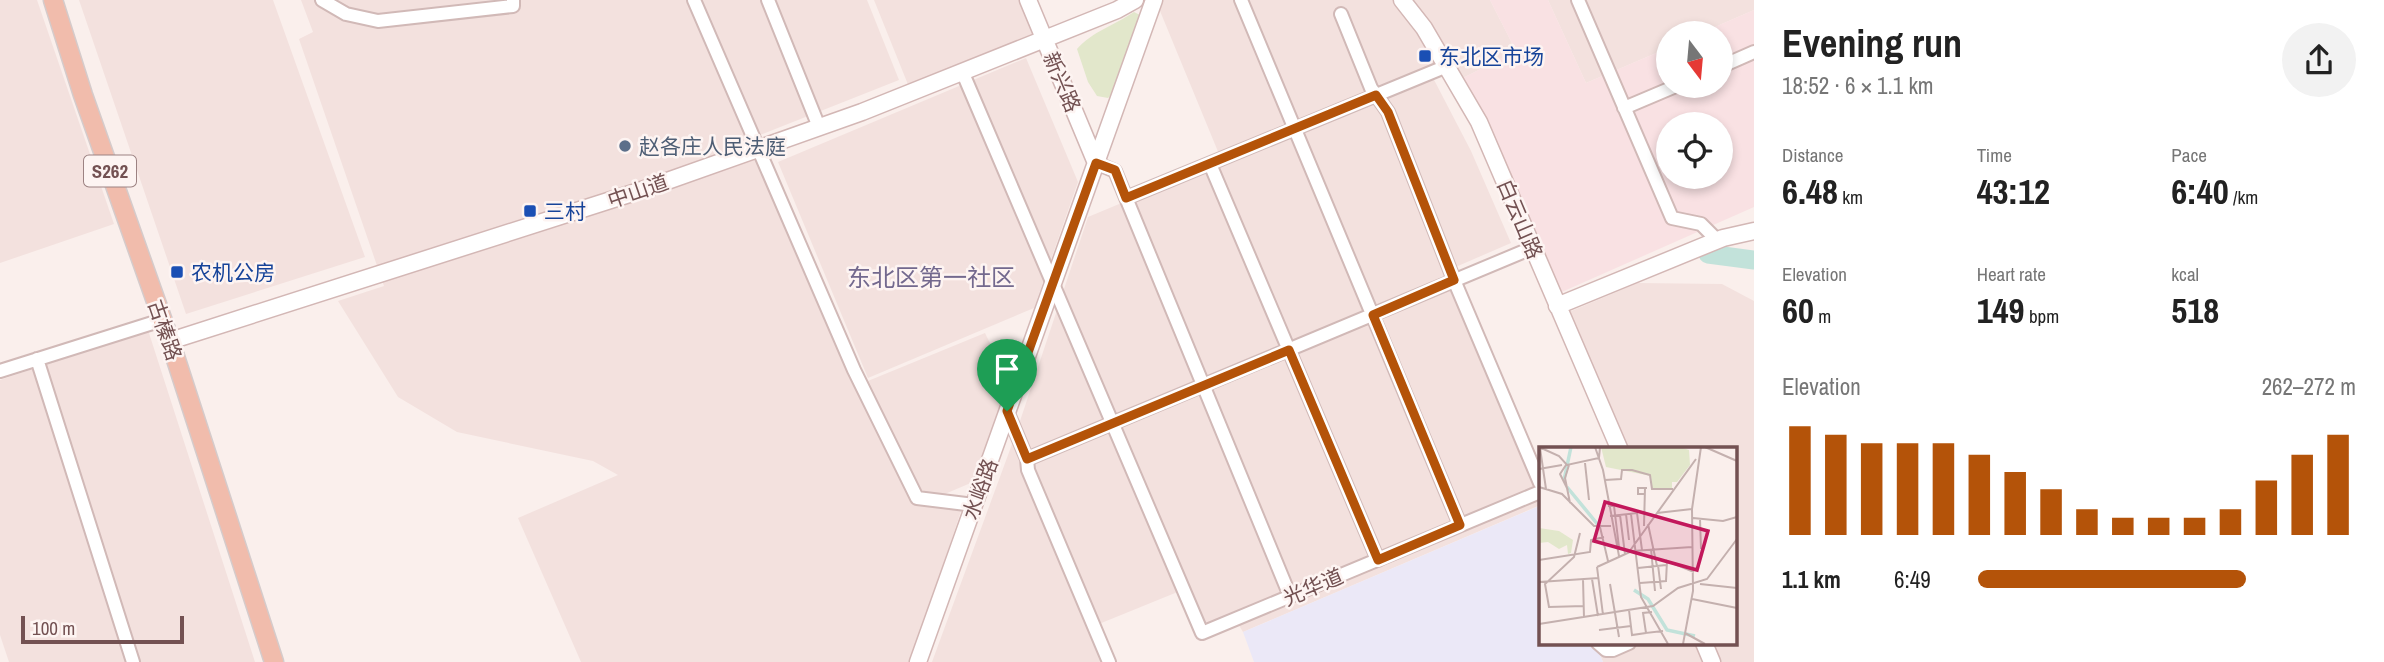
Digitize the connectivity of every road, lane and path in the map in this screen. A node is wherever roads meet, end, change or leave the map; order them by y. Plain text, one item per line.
1 (53, 0) edge
2 (323, 0) edge
3 (513, 0) edge
4 (694, 0) edge
5 (768, 0) edge
6 (1028, 0) edge
7 (1135, 0) edge
8 (1154, 0) edge
9 (1241, 0) edge
10 (1402, 0) edge
11 (1578, 0) edge
12 (1341, 14) dead end
13 (1044, 38) junction
14 (1754, 52) edge
15 (1733, 61) edge
16 (1447, 66) junction
17 (962, 71) junction
18 (1656, 94) edge
19 (1376, 95) junction
20 (1624, 108) junction
21 (819, 127) junction
22 (1295, 128) junction
23 (757, 149) junction
24 (1096, 163) junction
25 (1210, 164) junction
26 (1126, 198) junction
27 (1754, 231) edge
28 (1717, 240) junction
29 (1532, 248) junction
30 (1454, 280) junction
31 (1053, 284) junction
32 (1557, 306) junction
33 (1373, 315) junction
34 (162, 320) junction
35 (170, 341) junction
36 (1289, 350) junction
37 (37, 359) junction
38 (0, 370) edge
39 (1204, 385) junction
40 (1007, 411) junction
41 (1112, 424) junction
42 (1618, 447) edge
43 (1027, 459) junction
44 (1539, 478) edge
45 (1539, 493) edge
46 (974, 505) junction
47 (1460, 525) junction
48 (1378, 560) junction
49 (1290, 596) junction
50 (1599, 644) edge
51 (1627, 644) edge
52 (1703, 644) edge
53 (133, 662) edge
54 (274, 662) edge
55 (918, 662) edge
56 (1109, 662) edge
57 (1712, 662) edge

1 - 34 main road, 古榛路 / S262
2 - 3 street
4 - 23 street
5 - 21 street
6 - 13 street, 新兴路
7 - 13 street, 中山道
8 - 24 street, 水峪路
9 - 22 street
10 - 16 street, 白云山路
11 - 20 street
12 - 19 street
13 - 17 street, 中山道
13 - 24 street, 新兴路
14 - 15 street
16 - 19 street
16 - 29 street, 白云山路
17 - 21 street, 中山道
17 - 31 street
18 - 20 street
19 - 22 street
19 - 30 street
20 - 28 street
21 - 23 street, 中山道
22 - 25 street
22 - 33 street
23 - 35 street, 中山道
23 - 46 street
24 - 26 street
24 - 31 street, 水峪路
25 - 26 street
25 - 36 street
26 - 39 street
27 - 28 street
28 - 32 street
29 - 30 street
29 - 32 street, 白云山路
30 - 33 street
30 - 44 street
31 - 40 street, 水峪路
31 - 41 street
32 - 42 street, 白云山路
33 - 36 street
33 - 47 street
34 - 35 main road, 古榛路 / S262
34 - 37 street
35 - 54 main road, 古榛路 / S262
36 - 39 street
36 - 48 street
37 - 38 street
37 - 53 street
39 - 41 street
39 - 49 street
40 - 43 street
40 - 46 street, 水峪路
41 - 43 street
41 - 49 street, 光华道
43 - 56 street
45 - 47 street, 光华道
46 - 55 street, 水峪路
47 - 48 street, 光华道
48 - 49 street, 光华道
50 - 51 street
52 - 57 street

